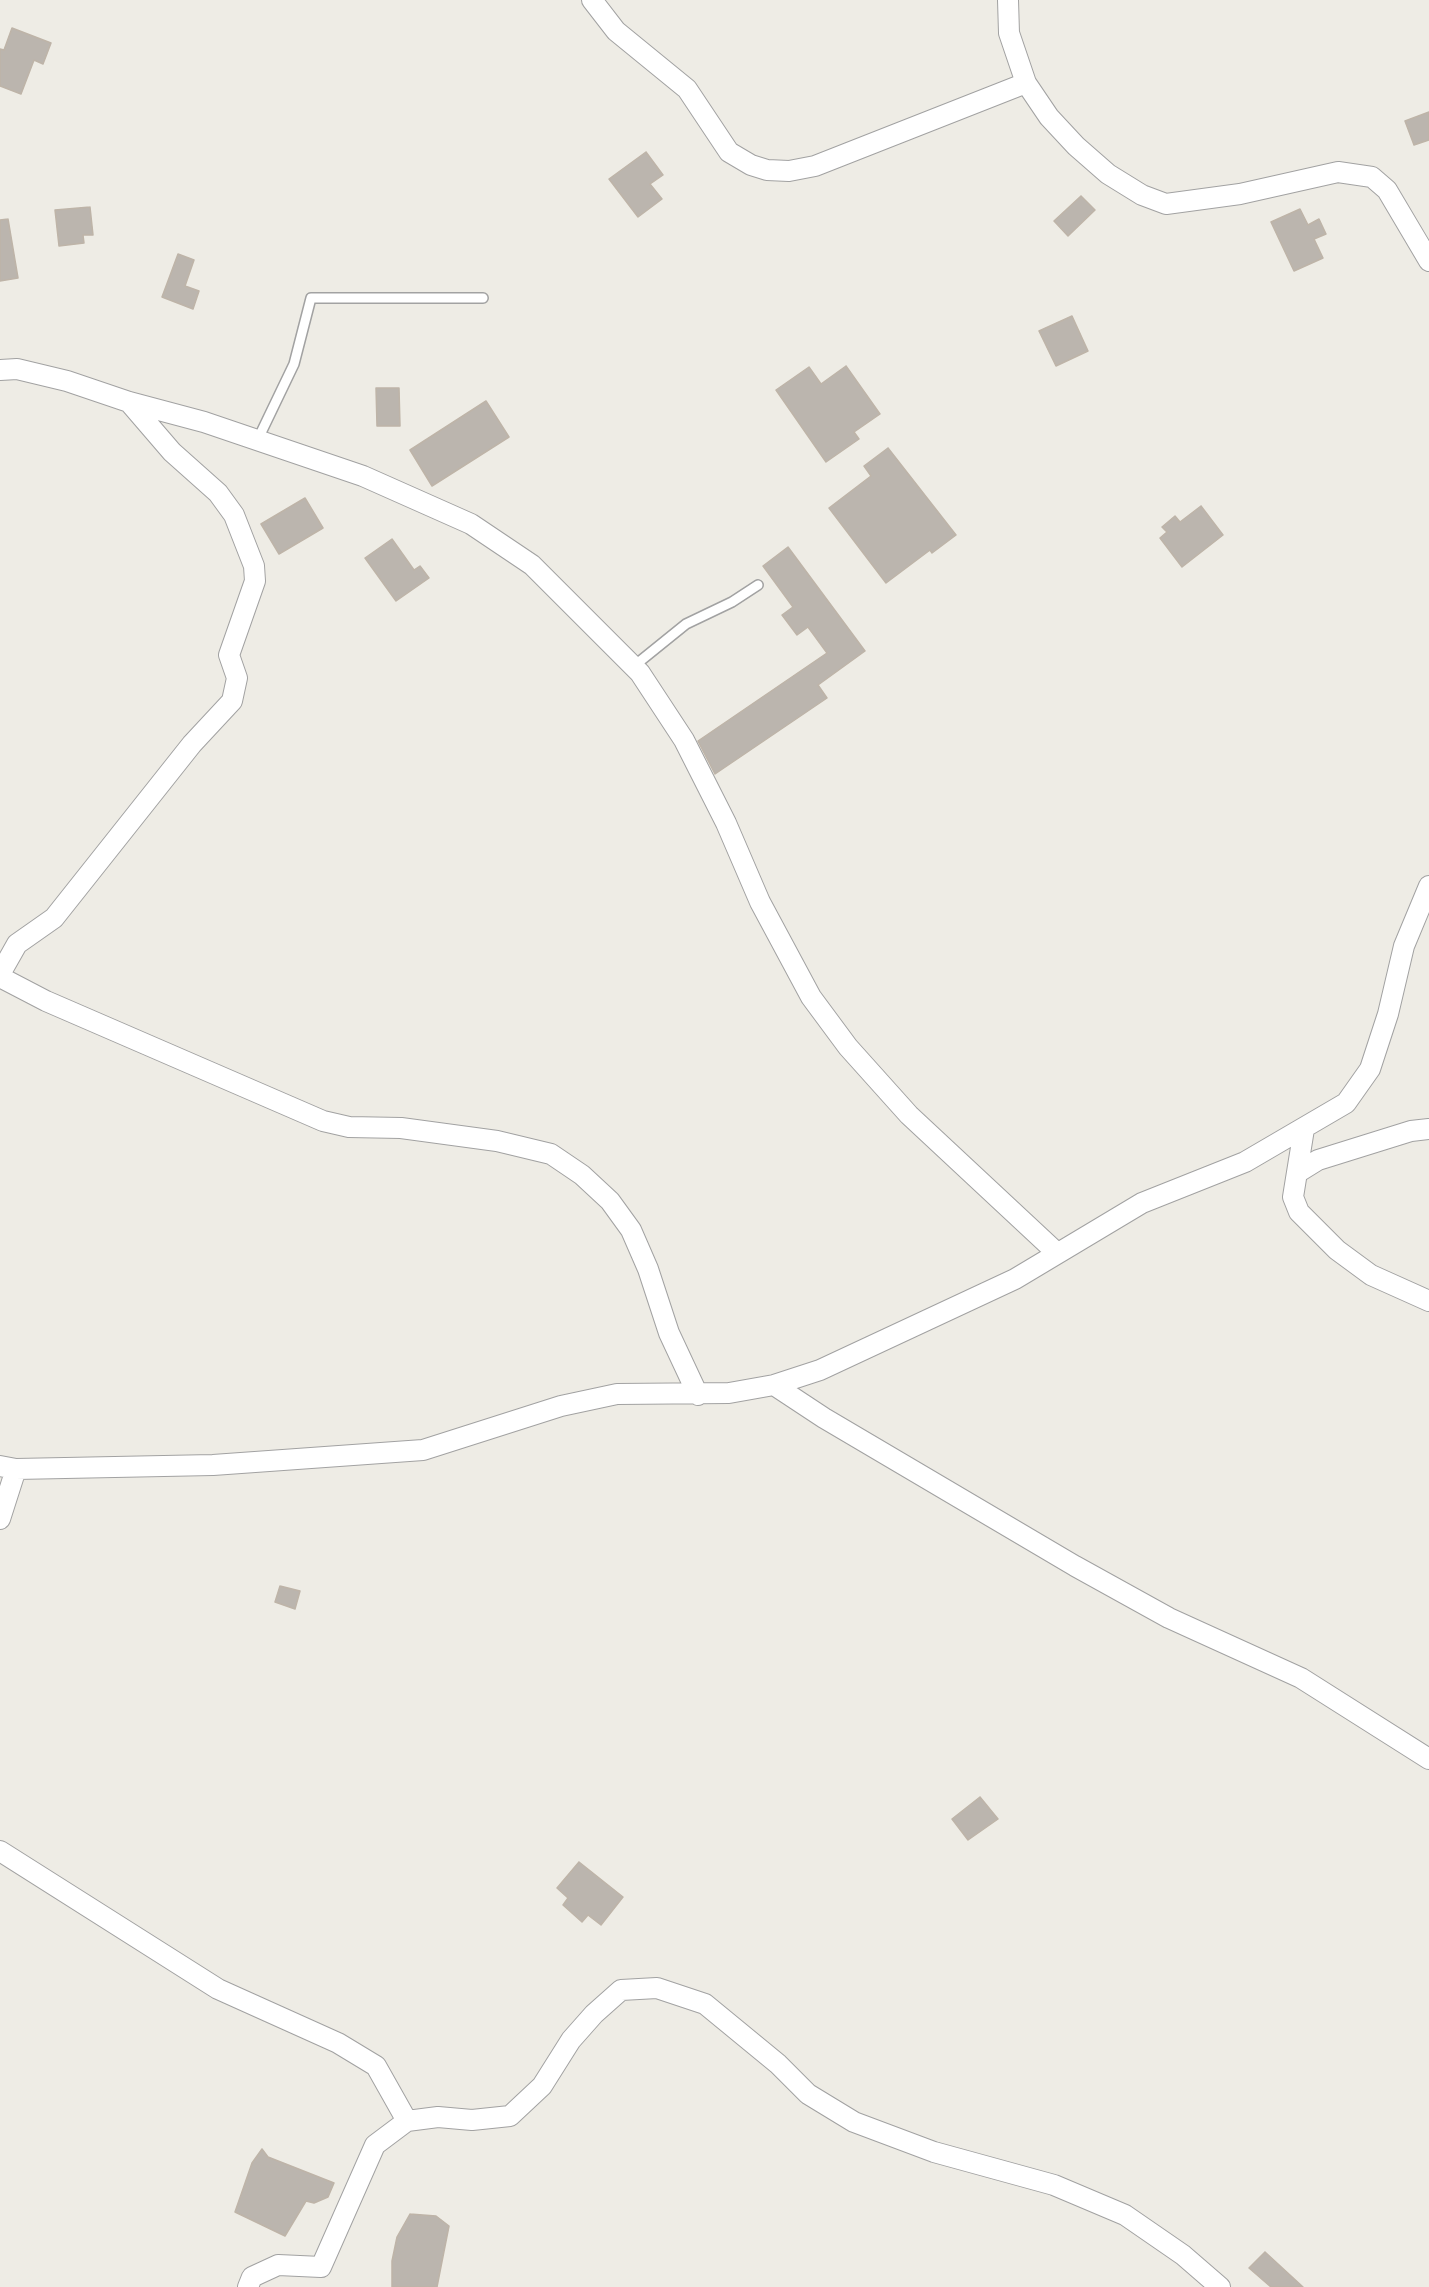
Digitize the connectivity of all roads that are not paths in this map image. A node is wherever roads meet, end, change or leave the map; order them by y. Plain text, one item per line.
1 (591, 0) edge
2 (1008, 0) edge
3 (1026, 83) junction
4 (1429, 261) edge
5 (483, 298) dead end
6 (0, 370) edge
7 (129, 402) junction
8 (258, 439) junction
9 (758, 585) dead end
10 (634, 666) junction
11 (1429, 885) edge
12 (0, 975) edge
13 (1304, 1129) junction
14 (1429, 1129) edge
15 (1297, 1173) junction
16 (1057, 1253) junction
17 (1429, 1302) edge
18 (774, 1385) junction
19 (698, 1395) junction
20 (8, 1468) edge
21 (0, 1519) edge
22 (1429, 1759) edge
23 (0, 1851) edge
24 (407, 2121) junction
25 (248, 2287) edge
26 (1220, 2287) edge

1 - 3 street
2 - 3 street
3 - 4 street
5 - 8 lane
6 - 7 street
7 - 8 street
7 - 12 street
8 - 10 street
9 - 10 lane
10 - 16 street
11 - 13 street
12 - 19 street
13 - 15 street
13 - 16 street
14 - 15 street
15 - 17 street
16 - 18 street
18 - 19 street
18 - 22 street
19 - 20 street
20 - 21 street
23 - 24 street
24 - 25 street
24 - 26 street

